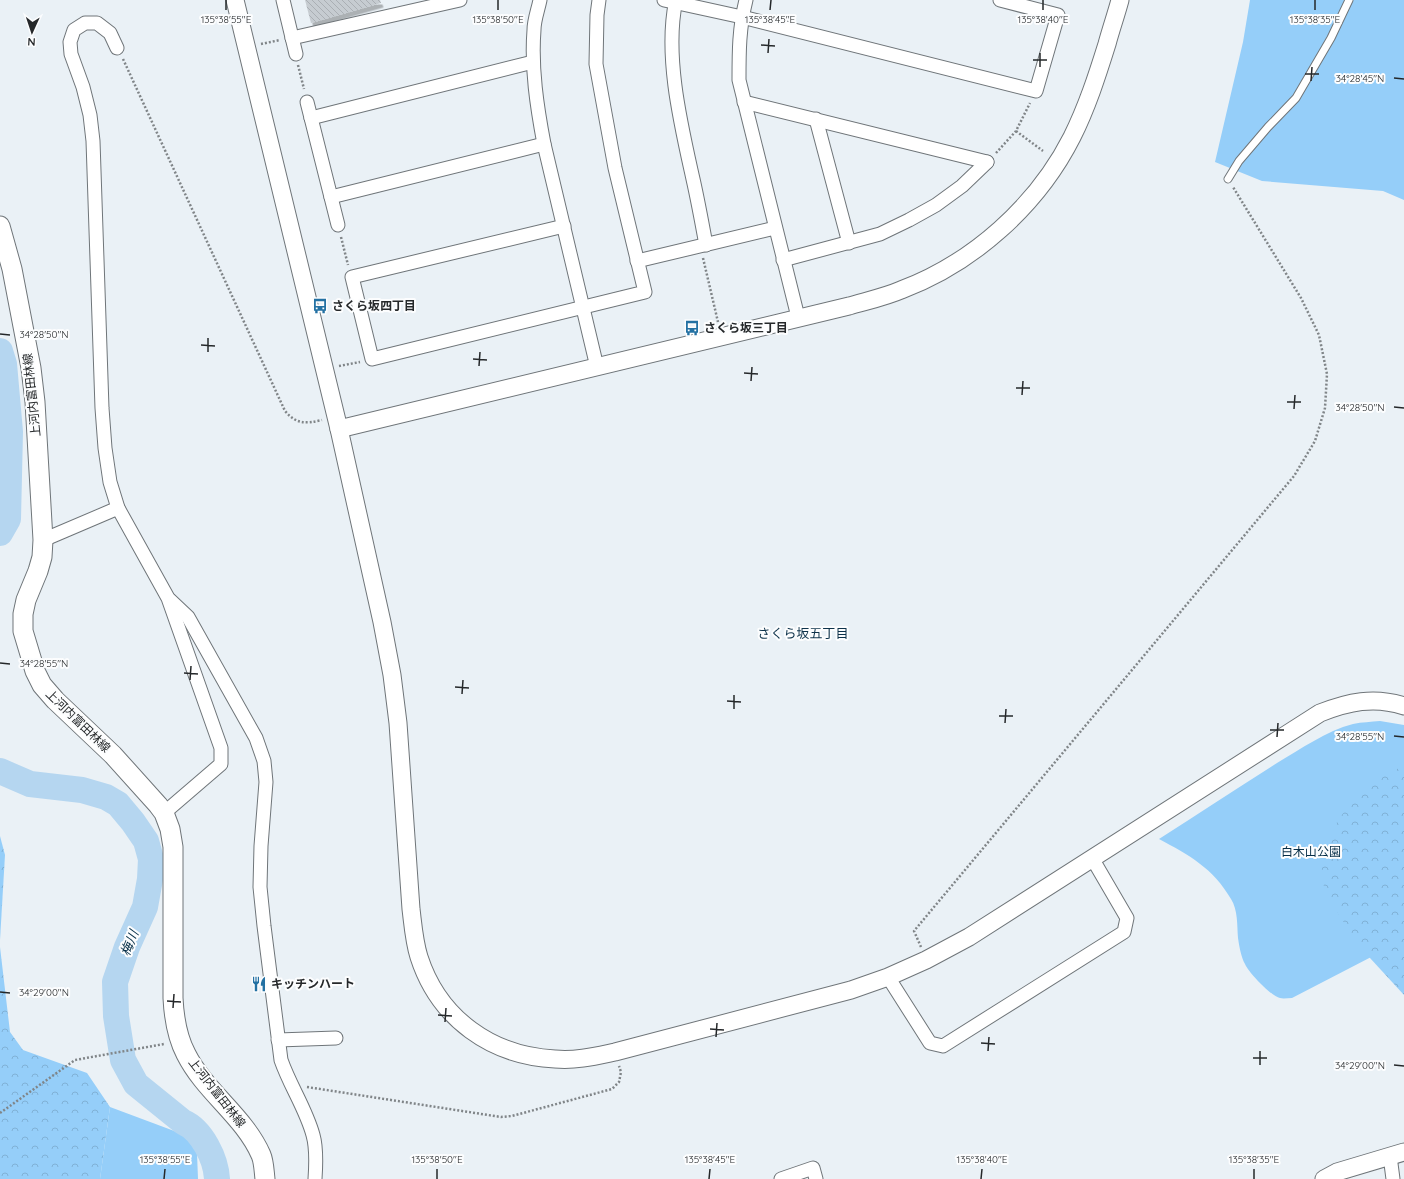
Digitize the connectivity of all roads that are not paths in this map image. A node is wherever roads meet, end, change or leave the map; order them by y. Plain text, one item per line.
1 (235, 0) edge
2 (283, 0) edge
3 (460, 0) edge
4 (540, 0) edge
5 (600, 0) edge
6 (746, 0) edge
7 (1000, 0) edge
8 (1120, 0) edge
9 (1349, 0) edge
10 (672, 1) edge
11 (742, 17) junction
12 (292, 38) junction
13 (118, 48) road end
14 (296, 54) road end
15 (533, 62) junction
16 (307, 102) road end
17 (744, 102) junction
18 (311, 118) junction
19 (816, 119) junction
20 (544, 144) junction
21 (1228, 179) road end
22 (331, 197) junction
23 (338, 225) road end
24 (0, 226) edge
25 (564, 226) junction
26 (775, 228) junction
27 (849, 243) junction
28 (703, 245) junction
29 (783, 260) junction
30 (637, 261) junction
31 (583, 306) junction
32 (798, 317) junction
33 (598, 367) junction
34 (338, 423) junction
35 (118, 508) junction
36 (43, 540) junction
37 (168, 598) junction
38 (1404, 706) edge
39 (164, 813) junction
40 (1092, 858) junction
41 (888, 977) junction
42 (336, 1038) dead end
43 (278, 1040) junction
44 (1397, 1154) edge
45 (265, 1179) edge
46 (315, 1179) edge
47 (781, 1179) edge
48 (816, 1179) edge
49 (1324, 1179) edge
50 (1393, 1179) edge

1 - 34 street
2 - 12 street
3 - 12 street
4 - 15 street
5 - 30 street
6 - 11 street
7 - 11 street
8 - 32 street
9 - 21 lane
10 - 11 street
10 - 28 street
11 - 17 street
12 - 14 street
13 - 35 street
15 - 18 street
15 - 20 street
16 - 18 street
17 - 19 street
17 - 26 street
18 - 22 street
19 - 27 street
19 - 27 street
20 - 22 street
20 - 25 street
22 - 23 street
24 - 36 main road, 上河内富田林線
25 - 31 street
25 - 31 street
26 - 28 street
26 - 29 street
27 - 29 street
28 - 30 street
29 - 32 street
30 - 31 street
31 - 33 street
32 - 33 street
33 - 34 street
34 - 41 street
35 - 36 street
35 - 37 street
36 - 39 main road, 上河内富田林線
37 - 39 street
37 - 43 street
38 - 40 street
39 - 45 main road, 上河内富田林線
40 - 41 street
40 - 41 street
42 - 43 street
43 - 46 street
44 - 49 street
44 - 50 street
47 - 48 street

